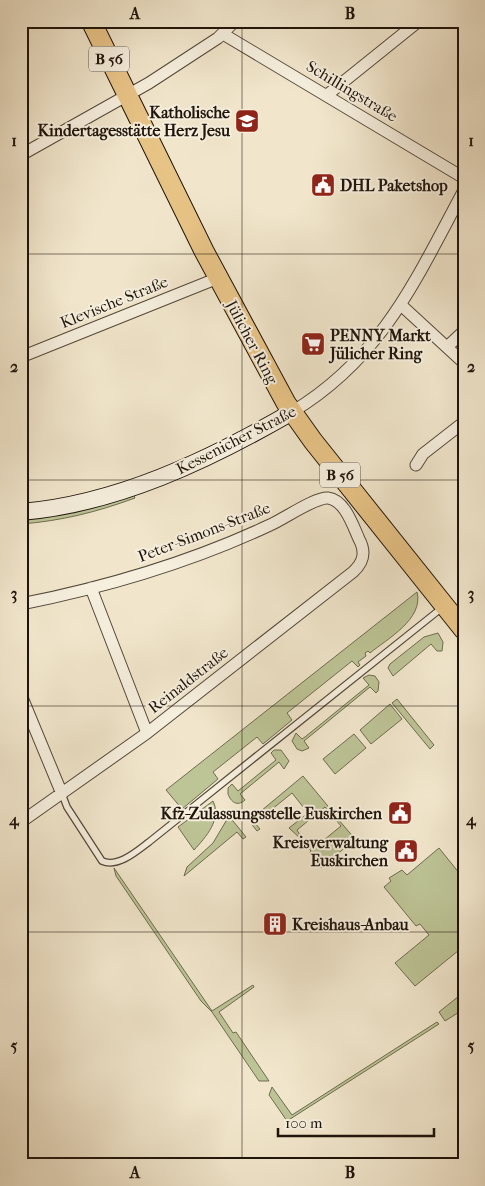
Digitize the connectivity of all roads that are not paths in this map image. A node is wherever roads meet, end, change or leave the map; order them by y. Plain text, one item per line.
1 (91, 21) edge
2 (235, 21) edge
3 (419, 21) edge
4 (223, 34) junction
5 (327, 95) junction
6 (128, 96) junction
7 (21, 155) edge
8 (464, 178) edge
9 (464, 190) edge
10 (218, 278) junction
11 (402, 305) junction
12 (464, 331) edge
13 (447, 347) junction
14 (21, 357) edge
15 (464, 363) edge
16 (292, 412) junction
17 (464, 422) edge
18 (416, 465) dead end
19 (21, 512) edge
20 (364, 554) joint
21 (91, 588) junction
22 (21, 604) edge
23 (444, 606) junction
24 (464, 630) edge
25 (21, 695) edge
26 (147, 733) junction
27 (62, 794) junction
28 (21, 822) edge

1 - 6 main road, Jülicher Ring / B 56
2 - 4 street
3 - 5 street
4 - 5 street, Schillingstraße
4 - 6 street
5 - 8 street, Schillingstraße
6 - 7 street
6 - 10 main road, Jülicher Ring / B 56
9 - 11 street, Kessenicher Straße
10 - 14 street, Klevische Straße
10 - 16 main road, Jülicher Ring / B 56
11 - 13 street
11 - 16 street, Kessenicher Straße
12 - 13 street
13 - 15 street
16 - 19 main road, Kessenicher Straße
16 - 23 main road, Jülicher Ring / B 56
17 - 18 street
20 - 21 street, Peter-Simons-Straße
20 - 26 street, Reinaldstraße
21 - 22 street, Peter-Simons-Straße
21 - 26 street
23 - 24 main road, Jülicher Ring / B 56
23 - 27 lane
25 - 27 street
26 - 27 street, Reinaldstraße
27 - 28 street, Reinaldstraße

